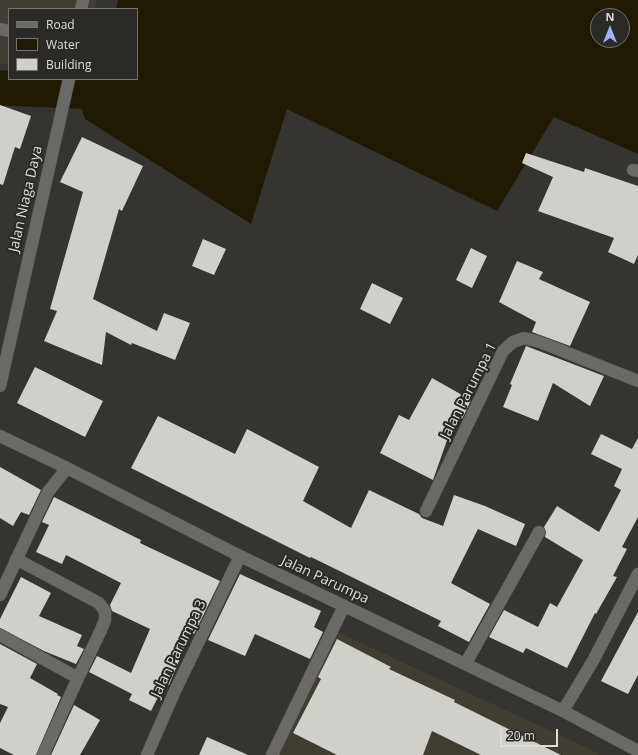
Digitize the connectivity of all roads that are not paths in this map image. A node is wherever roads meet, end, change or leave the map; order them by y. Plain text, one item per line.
1 (69, 80) edge
2 (638, 381) edge
3 (0, 386) edge
4 (0, 436) edge
5 (67, 468) junction
6 (426, 511) dead end
7 (539, 532) dead end
8 (240, 556) junction
9 (16, 559) junction
10 (638, 574) edge
11 (0, 595) edge
12 (344, 606) junction
13 (0, 635) edge
14 (466, 663) junction
15 (78, 678) junction
16 (563, 711) junction
17 (638, 751) edge
18 (44, 755) edge
19 (147, 755) edge
20 (272, 755) edge

1 - 3 street, Jalan Niaga Daya
2 - 6 street, Jalan Parumpa 1
4 - 5 street, Jalan Parumpa
5 - 8 street, Jalan Parumpa
5 - 9 street
7 - 14 street
8 - 12 street, Jalan Parumpa
8 - 19 street, Jalan Parumpa 3
9 - 11 street
9 - 15 street
10 - 16 street
12 - 14 street, Jalan Parumpa
12 - 20 street
13 - 15 street
14 - 16 street, Jalan Parumpa
15 - 18 street
16 - 17 street, Jalan Parumpa

